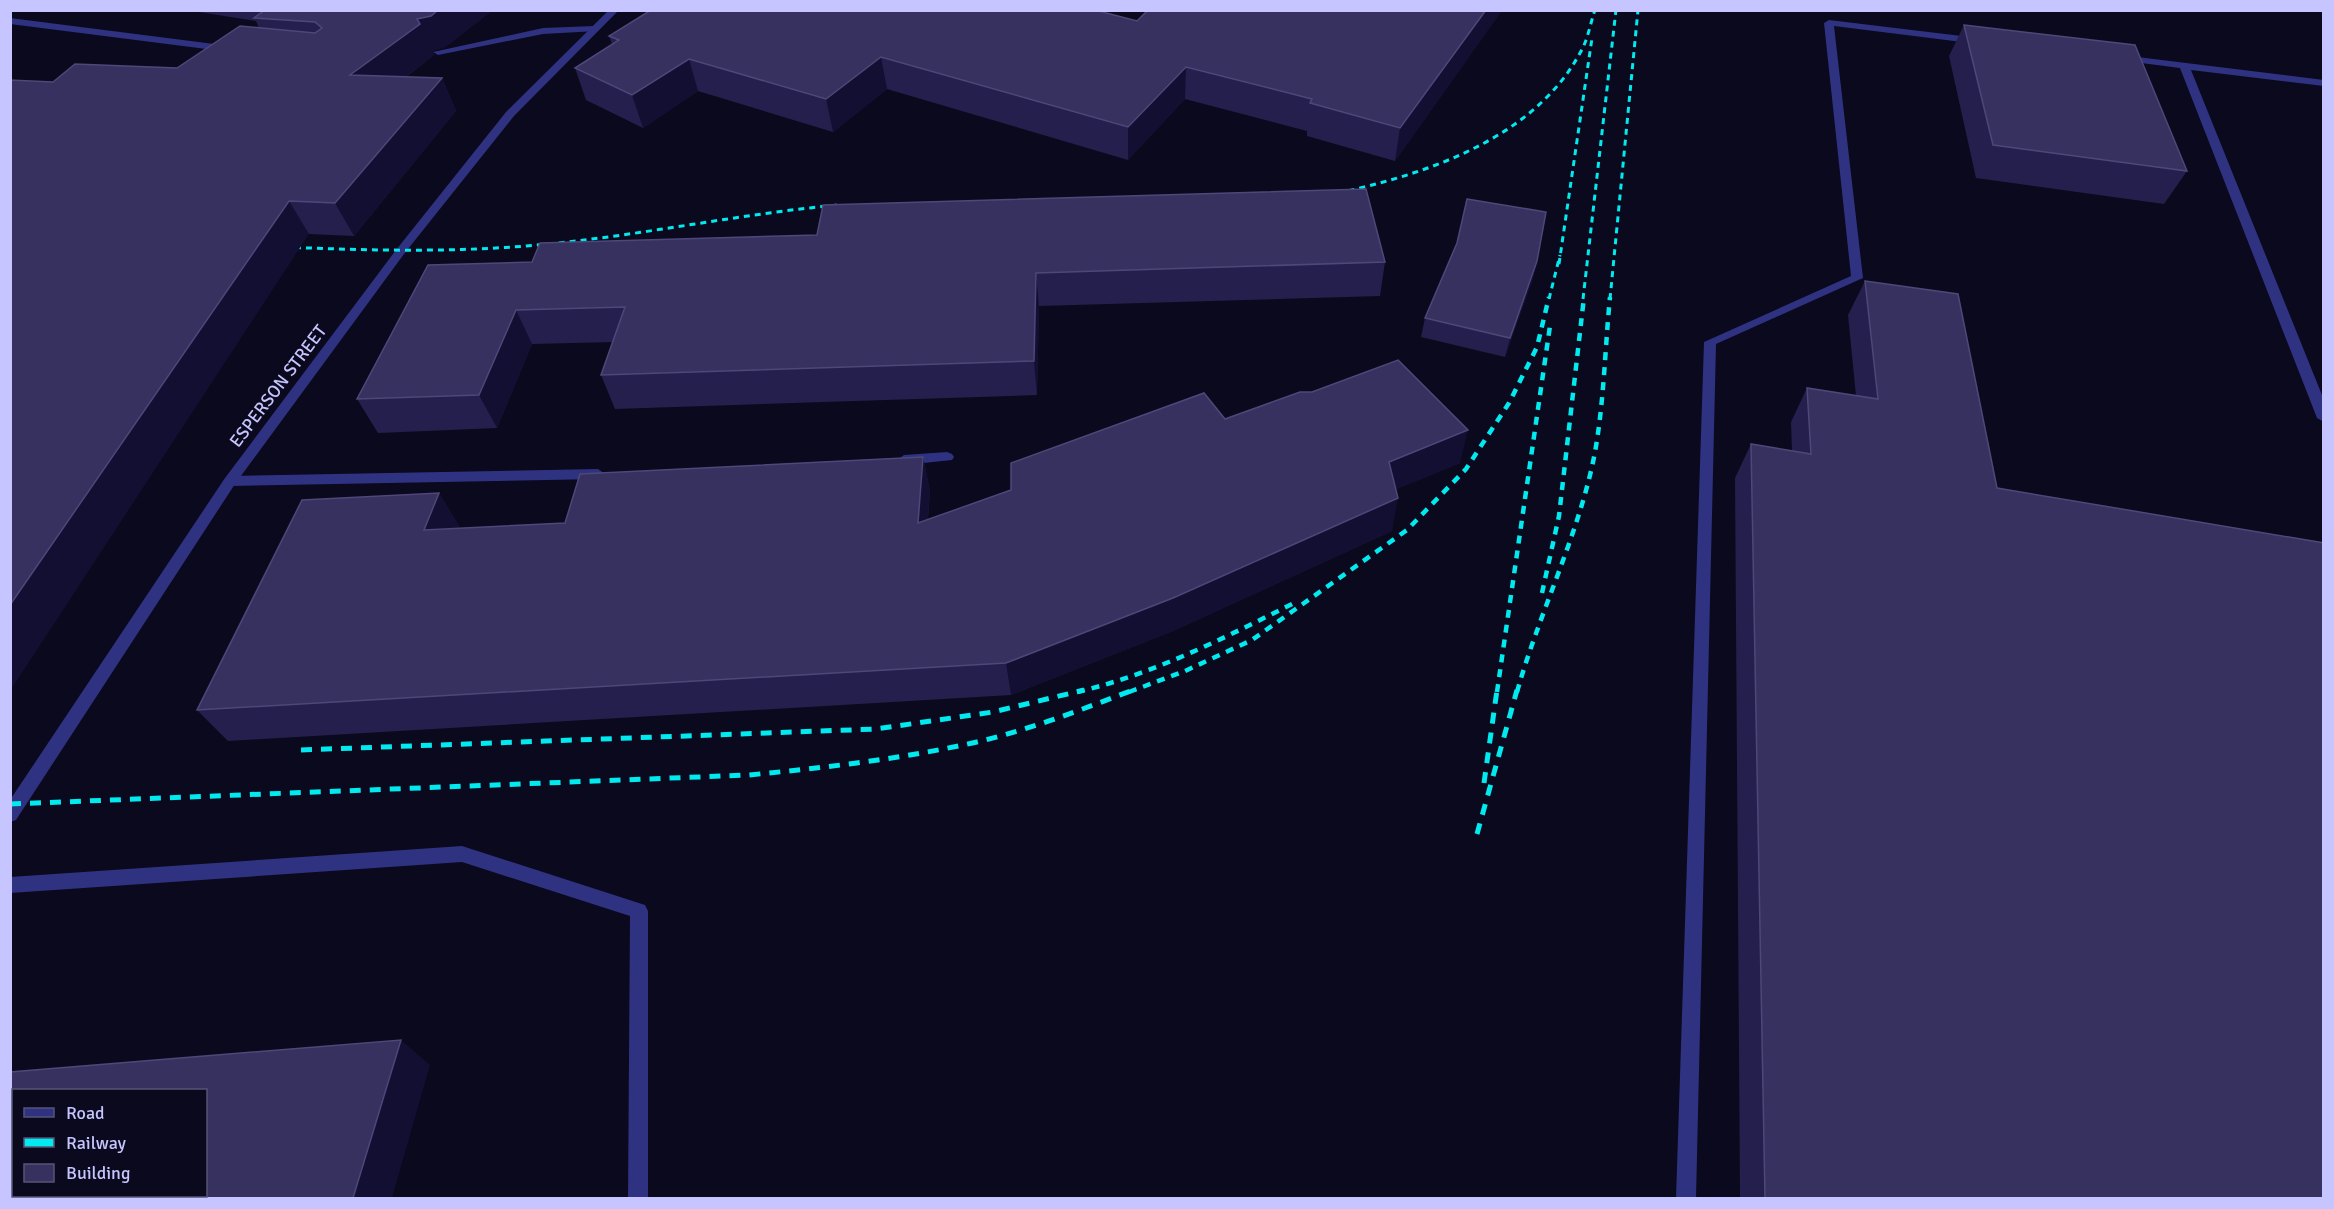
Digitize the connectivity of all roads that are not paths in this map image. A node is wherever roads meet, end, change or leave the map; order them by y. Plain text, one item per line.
1 (615, 10) edge
2 (10, 21) edge
3 (594, 29) junction
4 (1995, 43) edge
5 (242, 50) edge
6 (438, 52) edge
7 (2113, 57) edge
8 (2184, 65) junction
9 (2324, 83) edge
10 (2324, 418) edge
11 (947, 457) dead end
12 (891, 460) edge
13 (618, 474) edge
14 (230, 481) junction
15 (10, 815) edge
16 (10, 885) edge
17 (638, 1198) edge
18 (1686, 1198) edge

1 - 3 street, ESPERSON STREET
2 - 5 street
3 - 6 street
3 - 14 street, ESPERSON STREET
4 - 18 street
7 - 8 street
8 - 9 street
8 - 10 street
11 - 12 street
13 - 14 street
14 - 15 street, ESPERSON STREET
16 - 17 street

